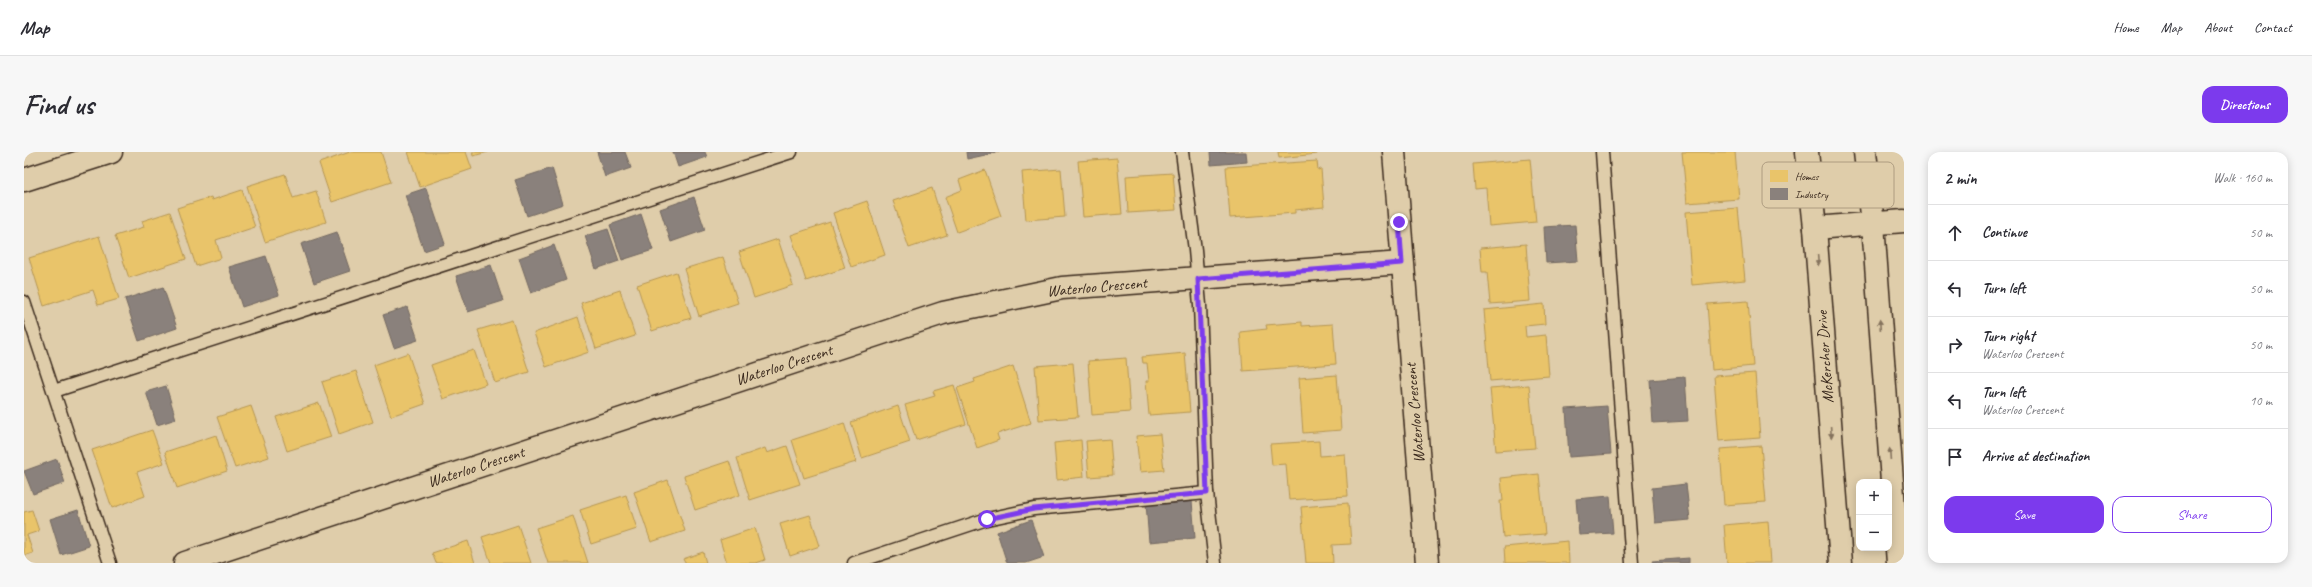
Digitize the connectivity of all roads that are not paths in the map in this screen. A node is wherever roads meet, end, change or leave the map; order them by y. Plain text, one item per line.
1 (111, 152) edge
2 (791, 152) edge
3 (1182, 152) edge
4 (1394, 152) edge
5 (1602, 152) edge
6 (1807, 152) edge
7 (1865, 152) edge
8 (1808, 162) edge
9 (1866, 162) edge
10 (24, 180) edge
11 (1813, 208) edge
12 (1871, 208) edge
13 (1904, 221) edge
14 (1873, 224) junction
15 (1815, 228) junction
16 (1402, 263) junction
17 (1198, 279) junction
18 (24, 302) edge
19 (54, 391) junction
20 (1207, 493) junction
21 (110, 563) edge
22 (185, 563) edge
23 (854, 563) edge
24 (1215, 563) edge
25 (1427, 563) edge
26 (1632, 563) edge
27 (1841, 563) edge
28 (1898, 563) edge

1 - 10 street
2 - 19 lane
3 - 17 lane
4 - 16 street, Waterloo Crescent
5 - 26 lane
6 - 8 street, McKercher Drive
7 - 9 street
11 - 15 street, McKercher Drive
12 - 14 street
13 - 14 street
14 - 15 street
28 -> 14 street
15 -> 27 street, McKercher Drive
16 - 17 street, Waterloo Crescent
16 - 25 street, Waterloo Crescent
17 - 20 lane
17 - 22 street, Waterloo Crescent
18 - 19 lane
19 - 21 lane
20 - 23 lane
20 - 24 lane

